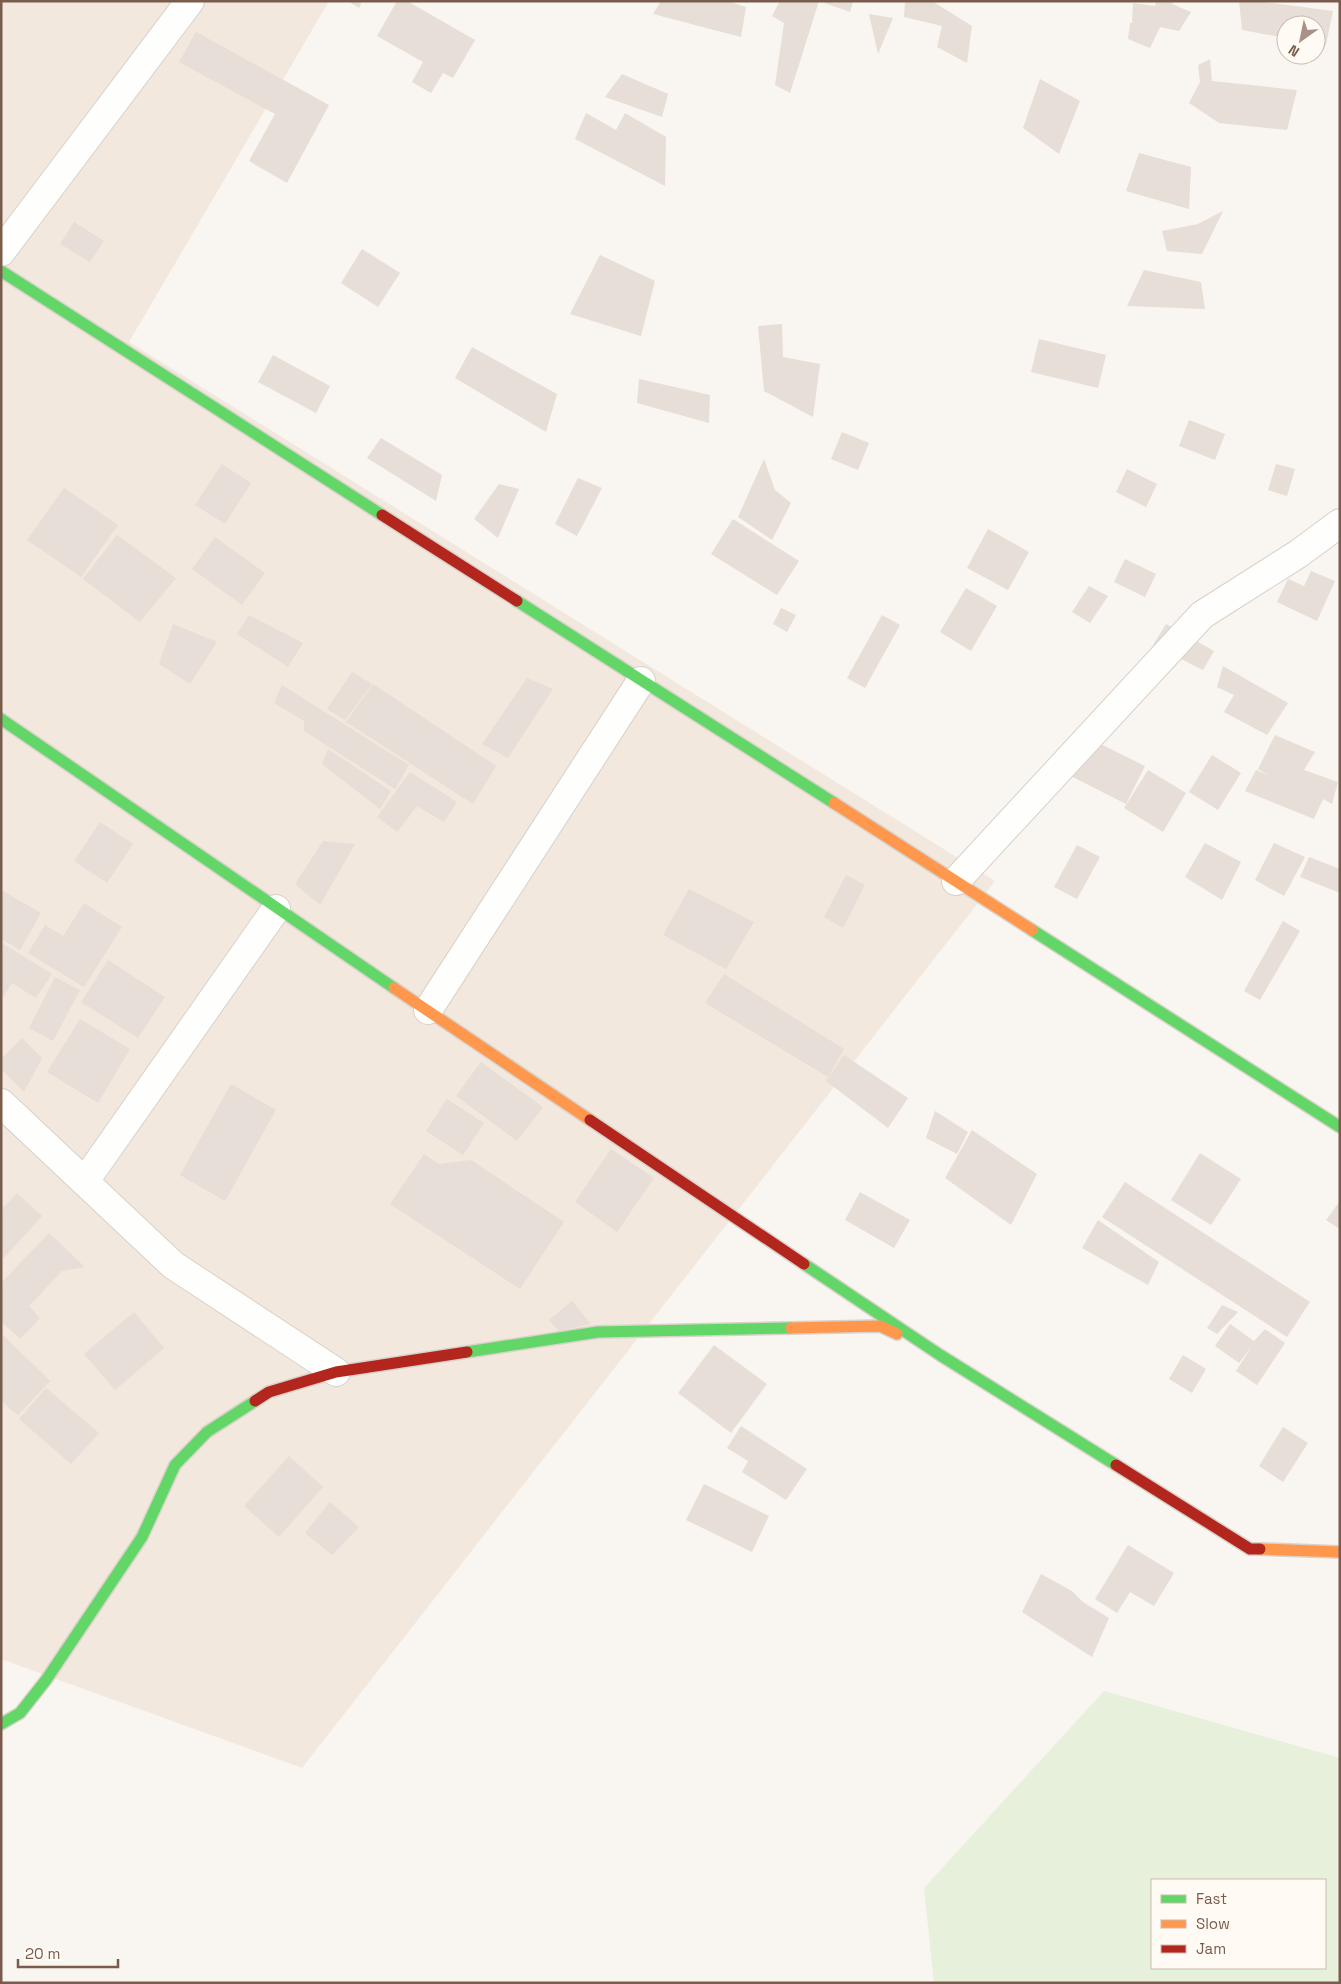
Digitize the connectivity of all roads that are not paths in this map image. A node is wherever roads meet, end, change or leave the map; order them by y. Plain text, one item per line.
1 (190, 1) edge
2 (1, 252) edge
3 (1, 271) edge
4 (1340, 523) edge
5 (641, 680) junction
6 (1, 719) edge
7 (956, 881) junction
8 (276, 909) junction
9 (428, 1010) junction
10 (1, 1103) edge
11 (1340, 1127) edge
12 (85, 1181) junction
13 (940, 1355) junction
14 (336, 1372) junction
15 (1340, 1552) edge
16 (1, 1724) edge

1 - 2 street
3 - 5 street
4 - 7 street
5 - 7 street
5 - 9 street
6 - 8 street
7 - 11 street
8 - 9 street
8 - 12 street
9 - 13 street
10 - 12 street
12 - 14 street
13 - 14 street
13 - 15 street
14 - 16 street

